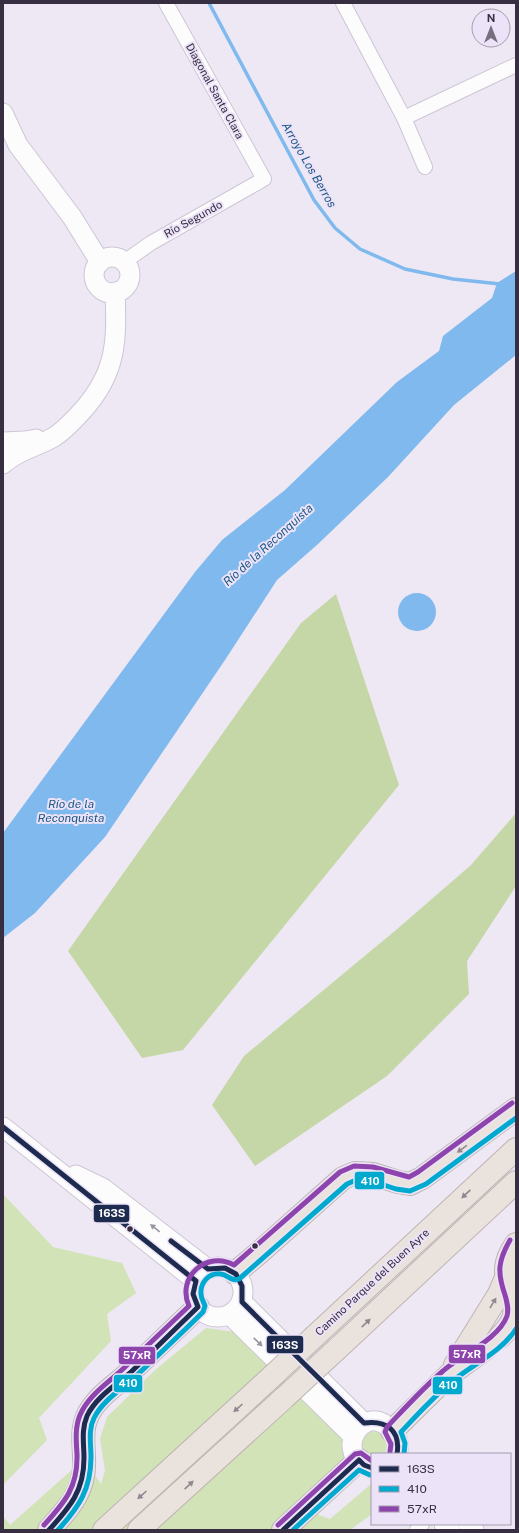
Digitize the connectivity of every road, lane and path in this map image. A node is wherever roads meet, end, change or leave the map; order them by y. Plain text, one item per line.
1 (166, 3) edge
2 (343, 3) edge
3 (516, 65) edge
4 (3, 113) edge
5 (404, 118) junction
6 (426, 167) dead end
7 (264, 179) joint
8 (100, 262) junction
9 (124, 262) junction
10 (116, 292) junction
11 (55, 436) junction
12 (3, 442) edge
13 (3, 464) edge
14 (516, 1110) edge
15 (3, 1127) edge
16 (516, 1149) edge
17 (516, 1182) edge
18 (516, 1244) edge
19 (235, 1273) junction
20 (507, 1274) junction
21 (202, 1275) junction
22 (198, 1307) junction
23 (236, 1309) junction
24 (449, 1375) junction
25 (359, 1429) junction
26 (392, 1431) junction
27 (398, 1453) edge
28 (365, 1464) edge
29 (49, 1530) edge
30 (104, 1530) edge
31 (139, 1530) edge
32 (283, 1530) edge

1 - 7 street, Diagonal Santa Clara
2 - 5 street
3 - 5 street
4 - 8 main road
5 - 6 street
7 - 9 street, Río Segundo
8 - 9 main road
8 - 10 main road
9 - 10 main road
10 - 11 main road
11 - 12 main road
11 - 13 main road
14 -> 19 highway
15 - 21 main road
16 -> 30 highway, Camino Parque del Buen Ayre, bridge
31 -> 17 highway, bridge
18 - 20 highway
19 - 21 main road
19 - 23 main road
24 -> 20 highway
20 - 24 highway
21 - 22 main road
22 - 23 main road
22 - 29 highway
23 - 25 main road
24 - 26 highway
25 - 26 main road
25 - 28 main road
26 - 27 main road
28 - 32 highway

